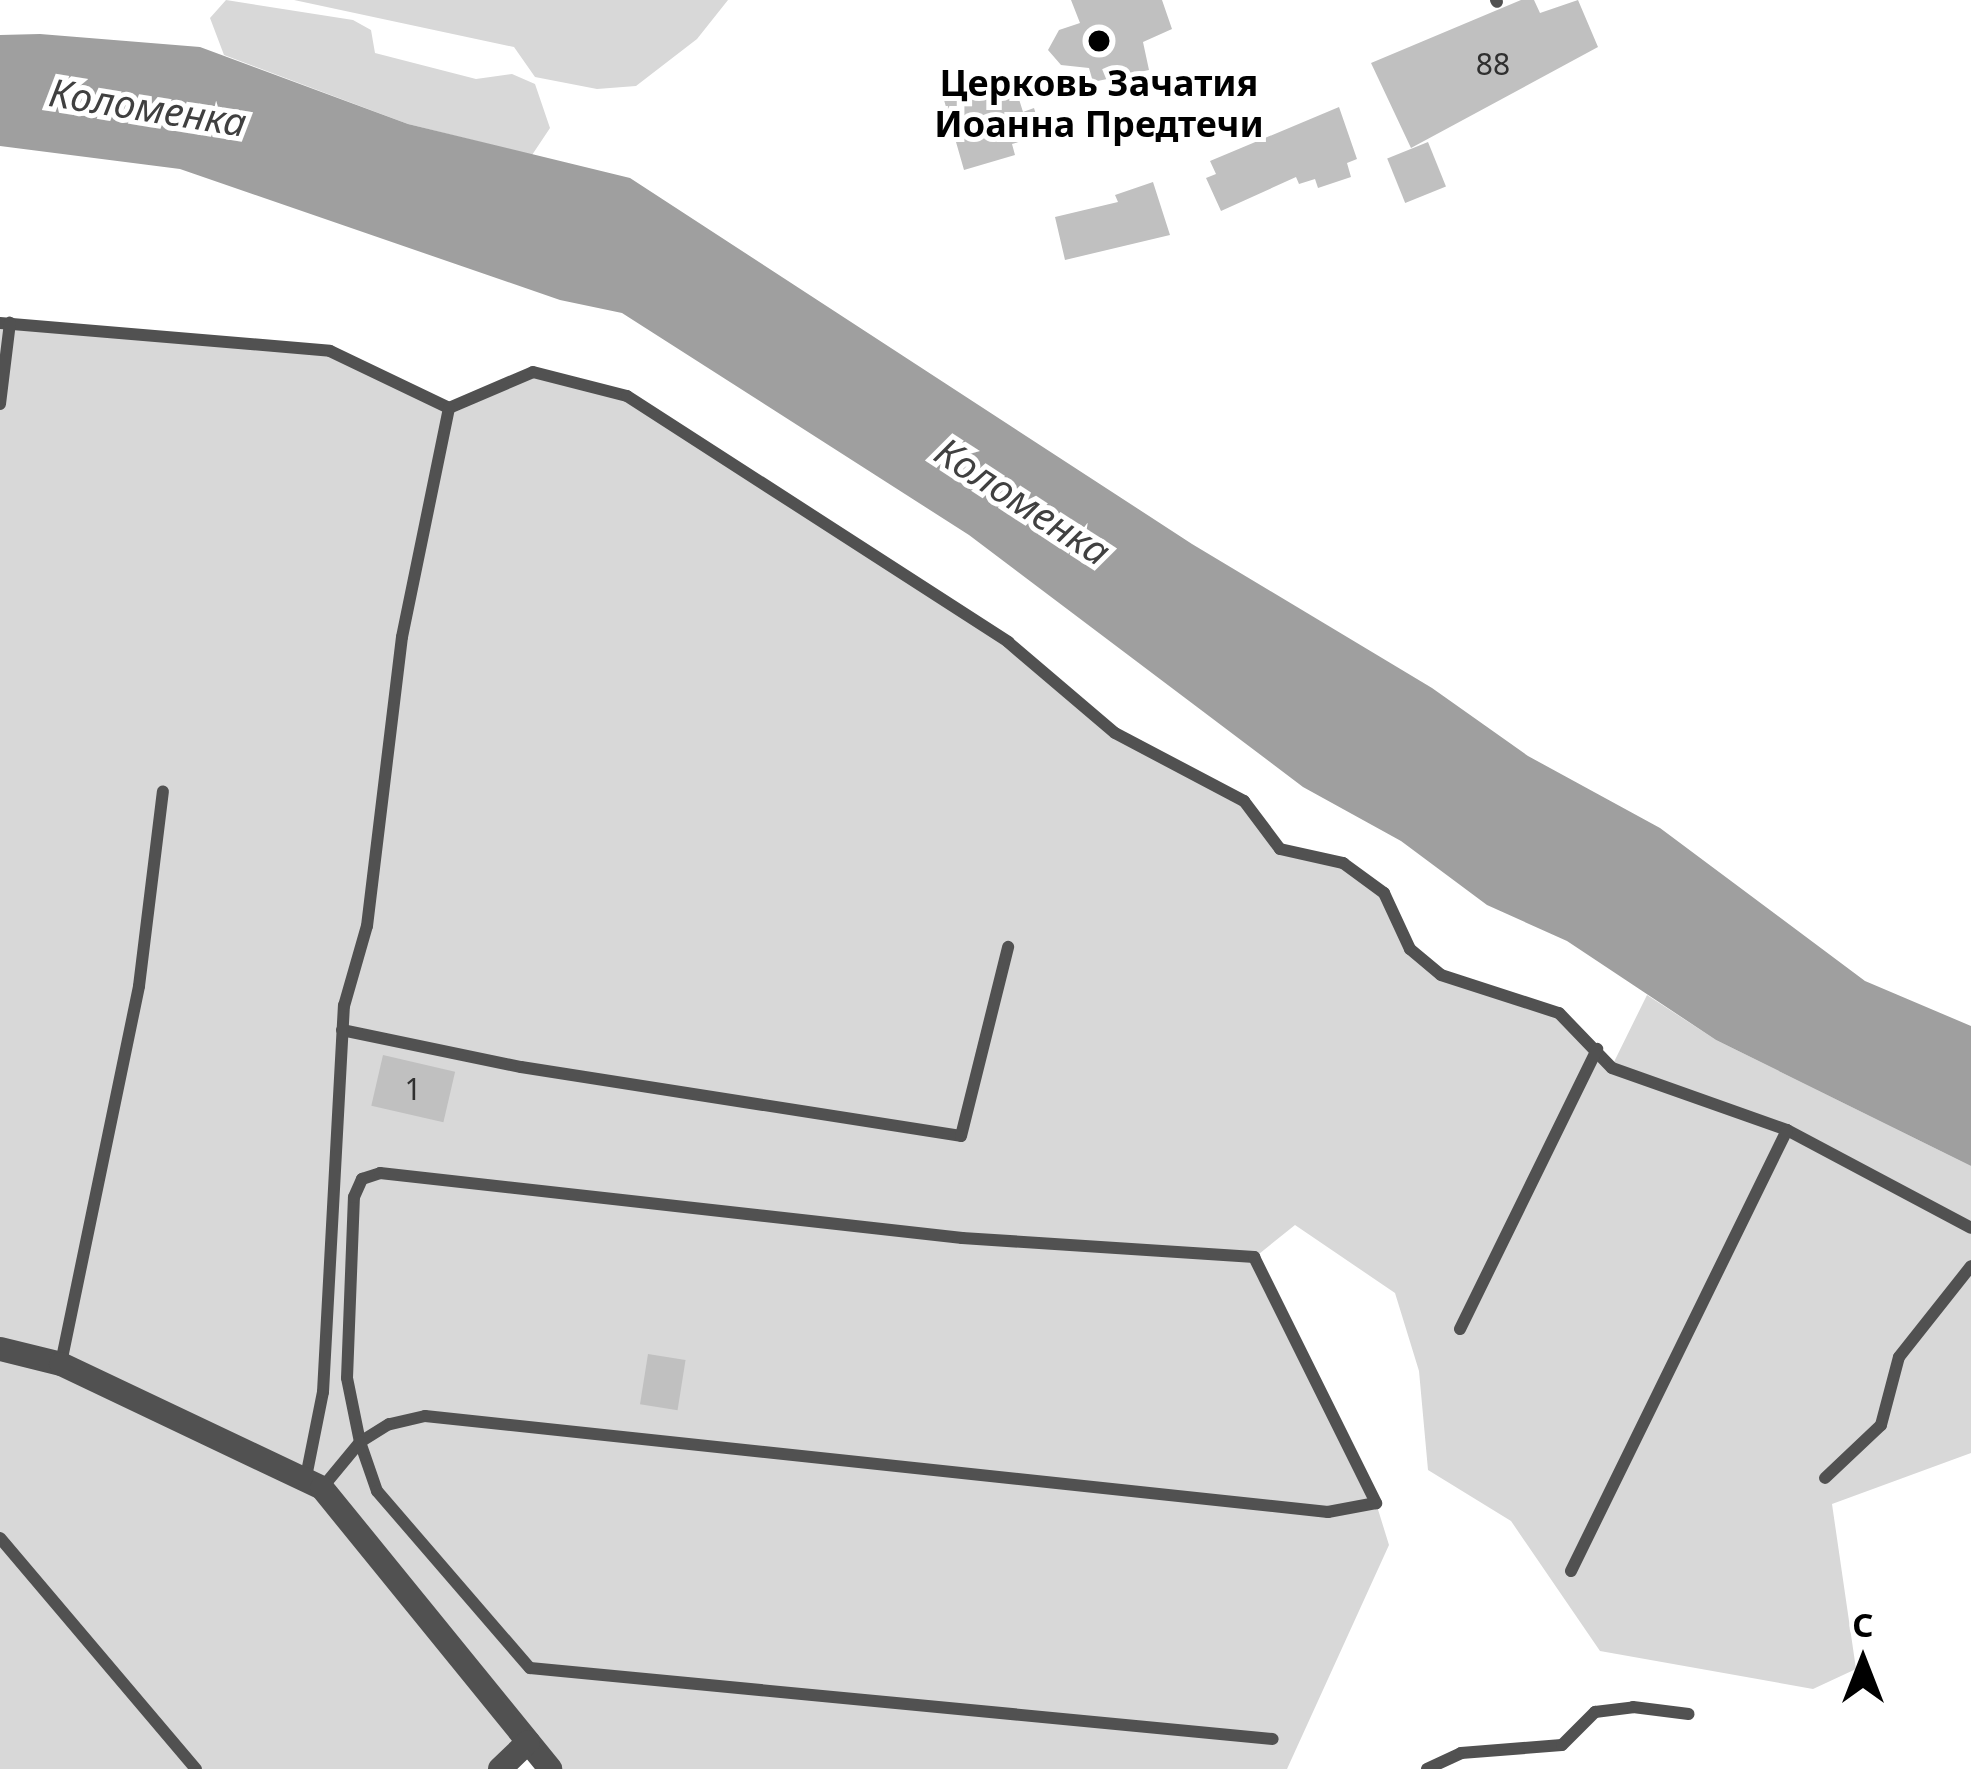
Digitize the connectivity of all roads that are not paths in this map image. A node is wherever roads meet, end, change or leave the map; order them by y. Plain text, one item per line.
1 (5, 323) edge
2 (0, 404) edge
3 (449, 408) junction
4 (164, 791) dead end
5 (1008, 946) dead end
6 (342, 1030) junction
7 (1597, 1049) junction
8 (1787, 1130) junction
9 (1971, 1228) edge
10 (1971, 1266) edge
11 (1460, 1329) dead end
12 (0, 1349) edge
13 (61, 1364) junction
14 (360, 1442) junction
15 (1826, 1478) dead end
16 (314, 1482) junction
17 (0, 1538) edge
18 (1571, 1571) dead end
19 (1689, 1714) dead end
20 (1273, 1739) dead end
21 (528, 1742) junction
22 (196, 1769) edge
23 (500, 1769) edge
24 (550, 1769) edge
25 (1426, 1769) edge

1 - 2 lane
1 - 3 lane
3 - 6 lane
3 - 7 lane
4 - 13 lane
5 - 6 lane
6 - 16 lane
7 - 8 lane
7 - 11 lane
8 - 9 lane
8 - 18 lane
10 - 15 lane
12 - 13 street
13 - 16 street
14 - 14 lane
14 - 16 lane
14 - 20 lane
16 - 21 street
17 - 22 lane
19 - 25 lane
21 - 23 street
21 - 24 street

